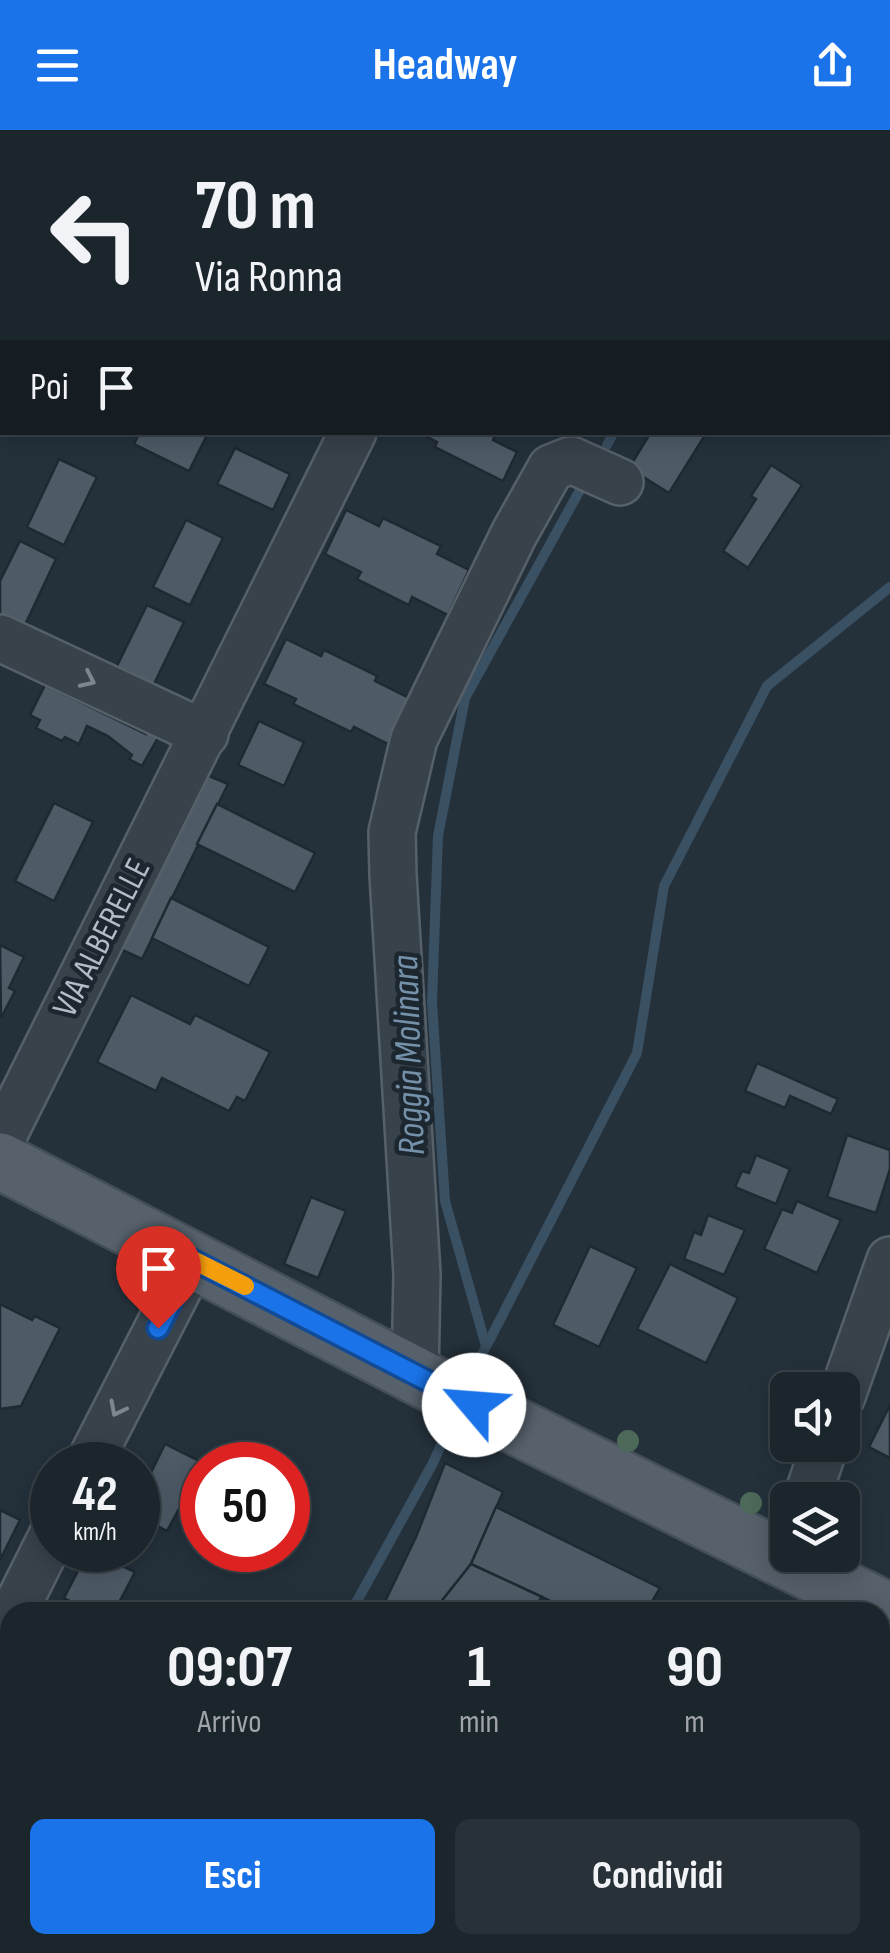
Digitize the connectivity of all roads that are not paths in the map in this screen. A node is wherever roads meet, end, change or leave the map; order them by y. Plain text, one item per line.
1 (347, 435) edge
2 (620, 482) dead end
3 (0, 638) edge
4 (204, 734) junction
5 (0, 1142) edge
6 (0, 1161) edge
7 (193, 1260) junction
8 (890, 1260) edge
9 (850, 1372) edge
10 (446, 1391) junction
11 (100, 1442) edge
12 (770, 1548) edge
13 (34, 1572) edge
14 (816, 1572) edge
15 (19, 1602) edge
16 (871, 1602) edge

1 - 4 street, VIA ALBERELLE
2 - 10 street
3 -> 4 street
4 - 5 street, VIA ALBERELLE
6 - 7 main road
7 - 10 main road
7 -> 11 street
8 - 9 street
10 - 12 main road
13 - 15 street
14 - 16 main road

